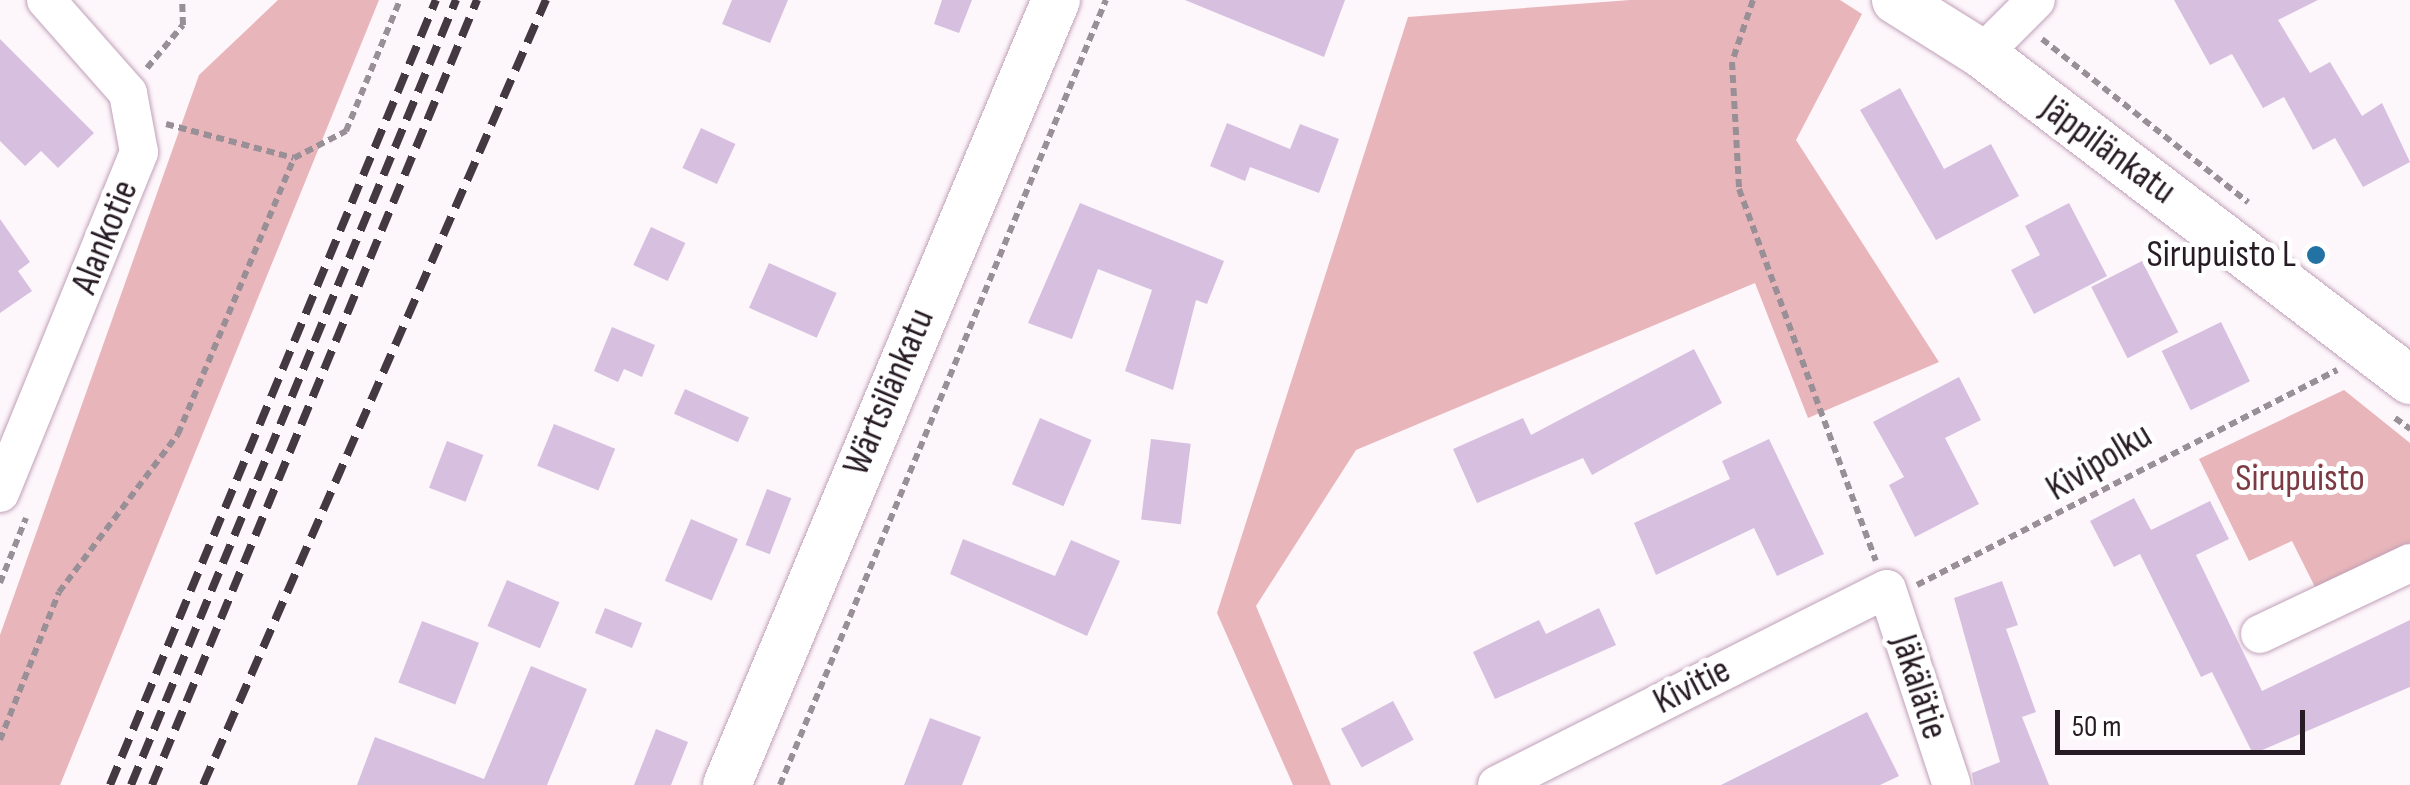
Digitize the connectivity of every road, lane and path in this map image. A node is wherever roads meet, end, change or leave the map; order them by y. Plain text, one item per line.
1 (46, 0) edge
2 (182, 0) edge
3 (400, 0) edge
4 (1056, 0) edge
5 (1106, 0) edge
6 (1753, 0) edge
7 (1896, 0) edge
8 (2027, 10) edge
9 (1982, 54) junction
10 (133, 110) junction
11 (294, 158) junction
12 (2256, 208) dead end
13 (2337, 370) dead end
14 (2410, 380) edge
15 (0, 494) edge
16 (2410, 564) edge
17 (1887, 589) junction
18 (2260, 634) dead end
19 (0, 740) edge
20 (727, 785) edge
21 (780, 785) edge
22 (1497, 785) edge
23 (1952, 785) edge

1 - 10 street
2 - 10 path
3 - 11 path
4 - 20 street, Wärtsilänkatu
5 - 21 path
6 - 17 path
7 - 9 street, Jäppilänkatu
8 - 9 street
8 - 12 path
9 - 14 street, Jäppilänkatu
10 - 11 path
10 - 15 street, Alankotie
11 - 19 path
13 - 17 path, Kivipolku
16 - 18 street
17 - 22 street, Kivitie
17 - 23 street, Jäkälätie

